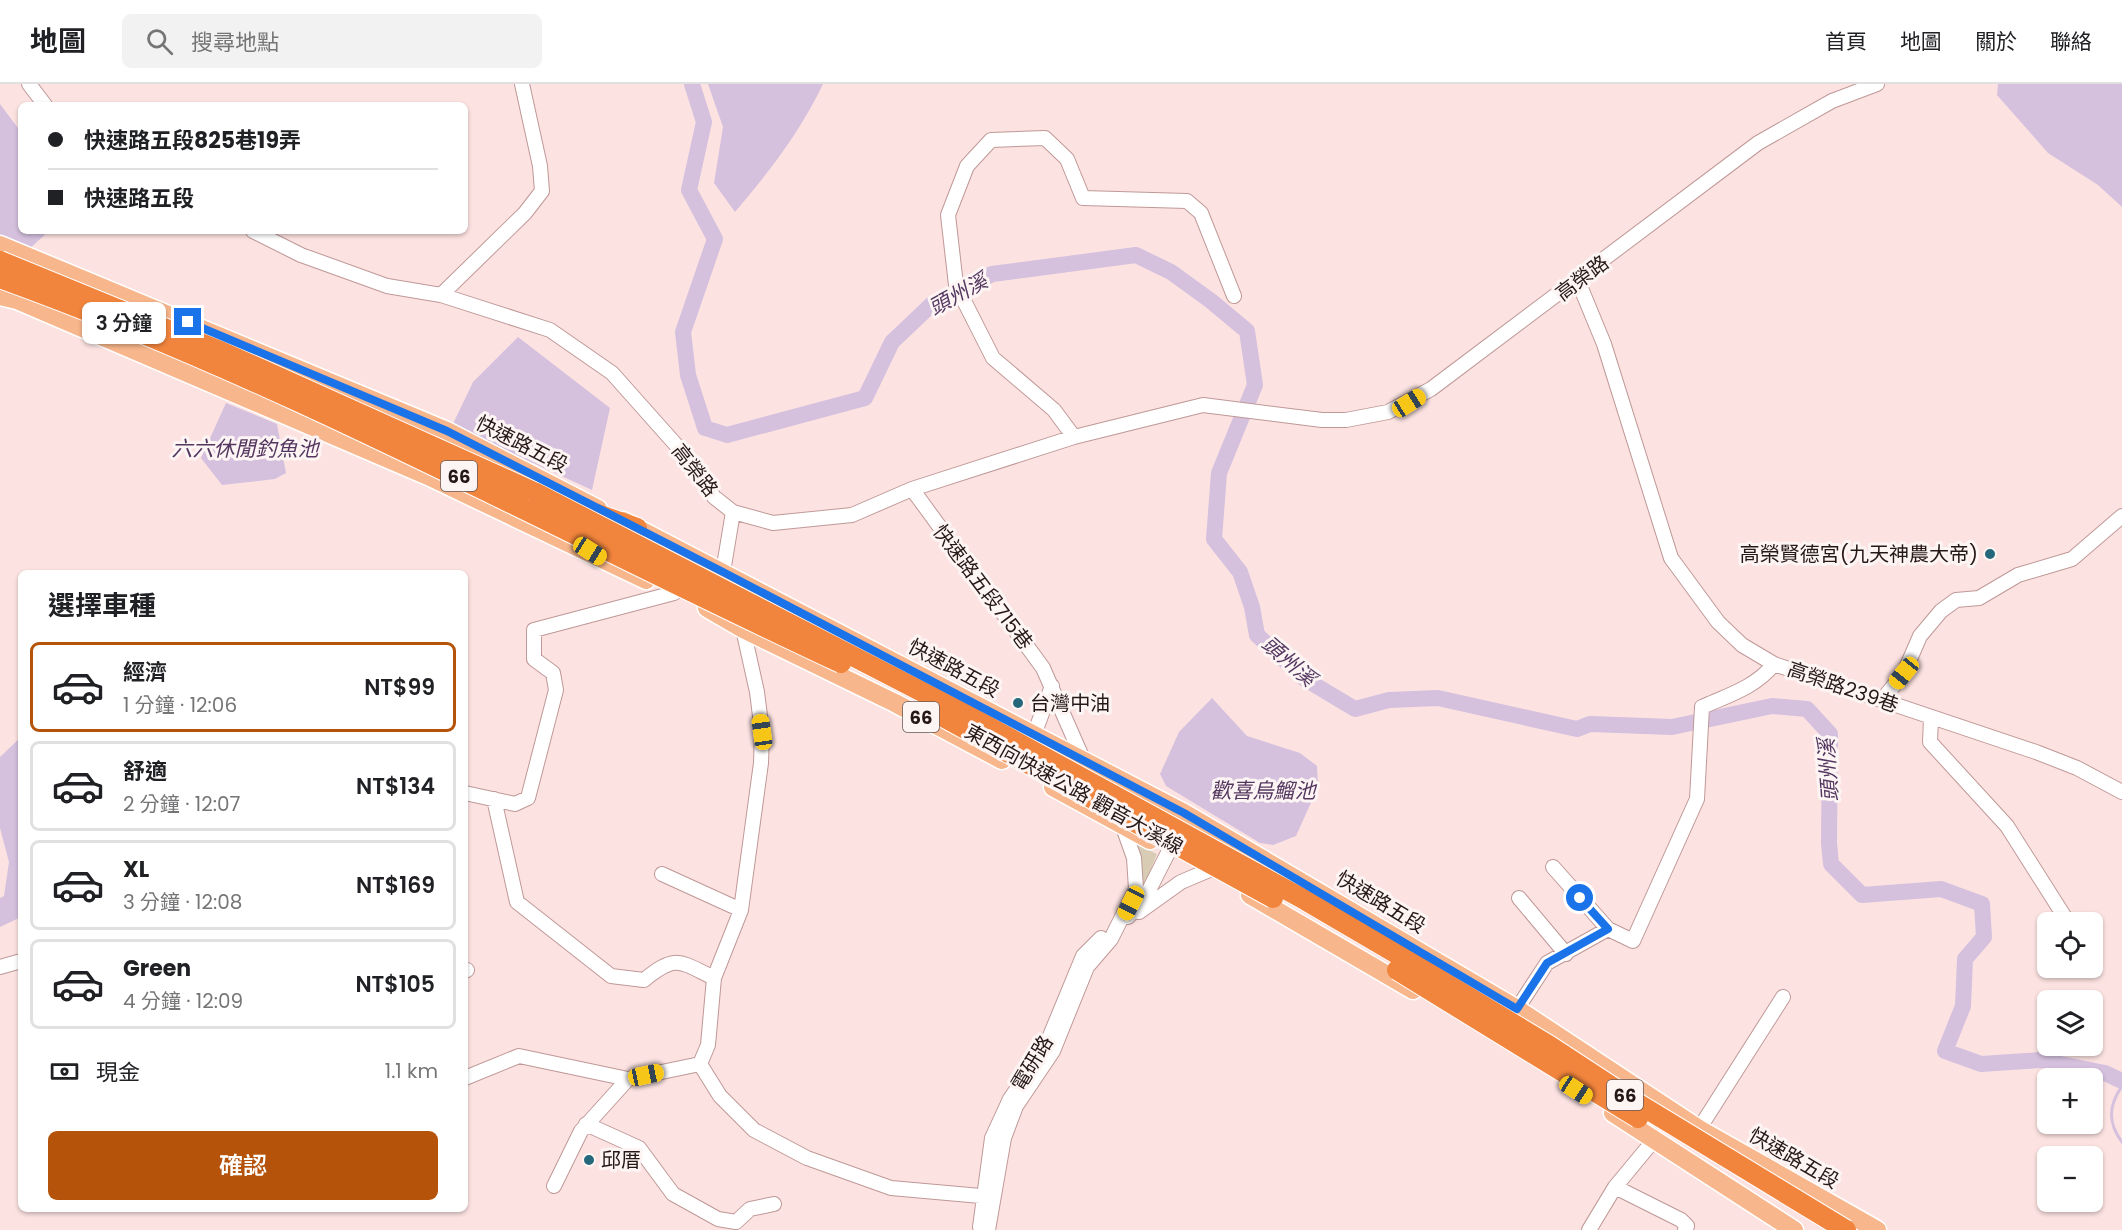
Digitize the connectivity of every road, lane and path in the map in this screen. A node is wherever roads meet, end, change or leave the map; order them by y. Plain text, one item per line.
1 (522, 84) edge
2 (1877, 84) edge
3 (34, 87) edge
4 (43, 102) edge
5 (259, 234) edge
6 (0, 245) edge
7 (0, 261) edge
8 (0, 278) edge
9 (1578, 281) junction
10 (441, 295) junction
11 (0, 296) edge
12 (1234, 296) dead end
13 (1074, 437) junction
14 (912, 489) junction
15 (534, 492) junction
16 (516, 504) junction
17 (733, 512) junction
18 (2122, 516) edge
19 (637, 528) junction
20 (609, 562) junction
21 (723, 572) junction
22 (674, 593) junction
23 (743, 629) junction
24 (1774, 664) junction
25 (1052, 686) junction
26 (1882, 700) junction
27 (1931, 718) junction
28 (1034, 736) junction
29 (1083, 759) junction
30 (1020, 769) junction
31 (2122, 792) edge
32 (468, 795) edge
33 (494, 799) junction
34 (1184, 813) junction
35 (1123, 827) junction
36 (1171, 850) junction
37 (1553, 867) dead end
38 (1207, 871) junction
39 (662, 874) dead end
40 (1519, 898) dead end
41 (741, 910) junction
42 (2062, 912) edge
43 (1121, 922) junction
44 (1608, 929) junction
45 (1566, 954) junction
46 (18, 962) edge
47 (0, 967) edge
48 (714, 978) junction
49 (1783, 997) dead end
50 (1517, 1009) junction
51 (700, 1064) junction
52 (468, 1077) edge
53 (628, 1079) junction
54 (586, 1124) junction
55 (1699, 1129) junction
56 (1654, 1140) junction
57 (554, 1186) dead end
58 (1615, 1187) junction
59 (989, 1197) junction
60 (774, 1204) dead end
61 (980, 1230) edge
62 (988, 1230) edge
63 (1589, 1230) edge
64 (1685, 1230) edge
65 (1794, 1230) edge
66 (1819, 1230) edge
67 (1846, 1230) edge
68 (1876, 1230) edge

1 - 10 street
2 - 9 street, 高榮路
3 - 4 street
5 - 10 street, 高榮路
6 - 19 main road, 快速路五段 / 66
7 - 15 highway, 東西向快速公路 觀音大溪線 / 66, bridge
8 - 16 highway, 東西向快速公路 觀音大溪線 / 66, bridge
9 - 13 street, 高榮路
9 - 24 street, 高榮路239巷
10 - 17 street, 高榮路
11 - 20 main road, 66
12 - 13 street
13 - 14 street, 高榮路
14 - 17 street, 高榮路
14 - 25 street, 快速路五段715巷
15 - 19 highway
15 - 67 highway, 東西向快速公路 觀音大溪線 / 66, bridge
16 - 20 highway
16 - 66 highway, 東西向快速公路 觀音大溪線 / 66, bridge
17 - 21 street
18 - 26 street
19 - 21 main road, 快速路五段 / 66
20 - 22 main road, 66
21 - 28 main road, 快速路五段 / 66
22 - 23 main road, 66
22 - 33 street
23 - 30 main road, 66
23 - 41 street
24 - 26 street, 高榮路239巷
24 - 44 street
25 - 28 street
25 - 29 street, 快速路五段715巷
26 - 27 street, 高榮路239巷
27 - 31 street, 高榮路239巷
27 - 42 street
28 - 29 main road, 快速路五段 / 66
28 - 30 street
29 - 34 main road, 快速路五段 / 66
30 - 35 main road, 66
32 - 33 street
33 - 48 street
34 - 36 street, 電研路
34 - 50 main road, 快速路五段 / 66
35 - 36 main road, 66
35 - 43 street, 電研路
36 - 38 main road, 66
36 - 43 street, 電研路
37 - 44 street
38 - 43 street
38 - 56 main road, 66
39 - 41 street
40 - 45 street
41 - 48 street
43 - 59 street, 電研路
44 - 45 street
45 - 50 street
46 - 47 street
48 - 51 street
49 - 55 street
50 - 55 main road, 快速路五段 / 66
51 - 53 street
51 - 59 street
52 - 53 street
53 - 54 street
54 - 57 street
54 - 60 street
55 - 68 main road, 快速路五段 / 66
56 - 58 street
56 - 65 main road, 66
58 - 63 street
58 - 64 street
59 - 61 street, 電研路
59 - 62 street, 電研路

